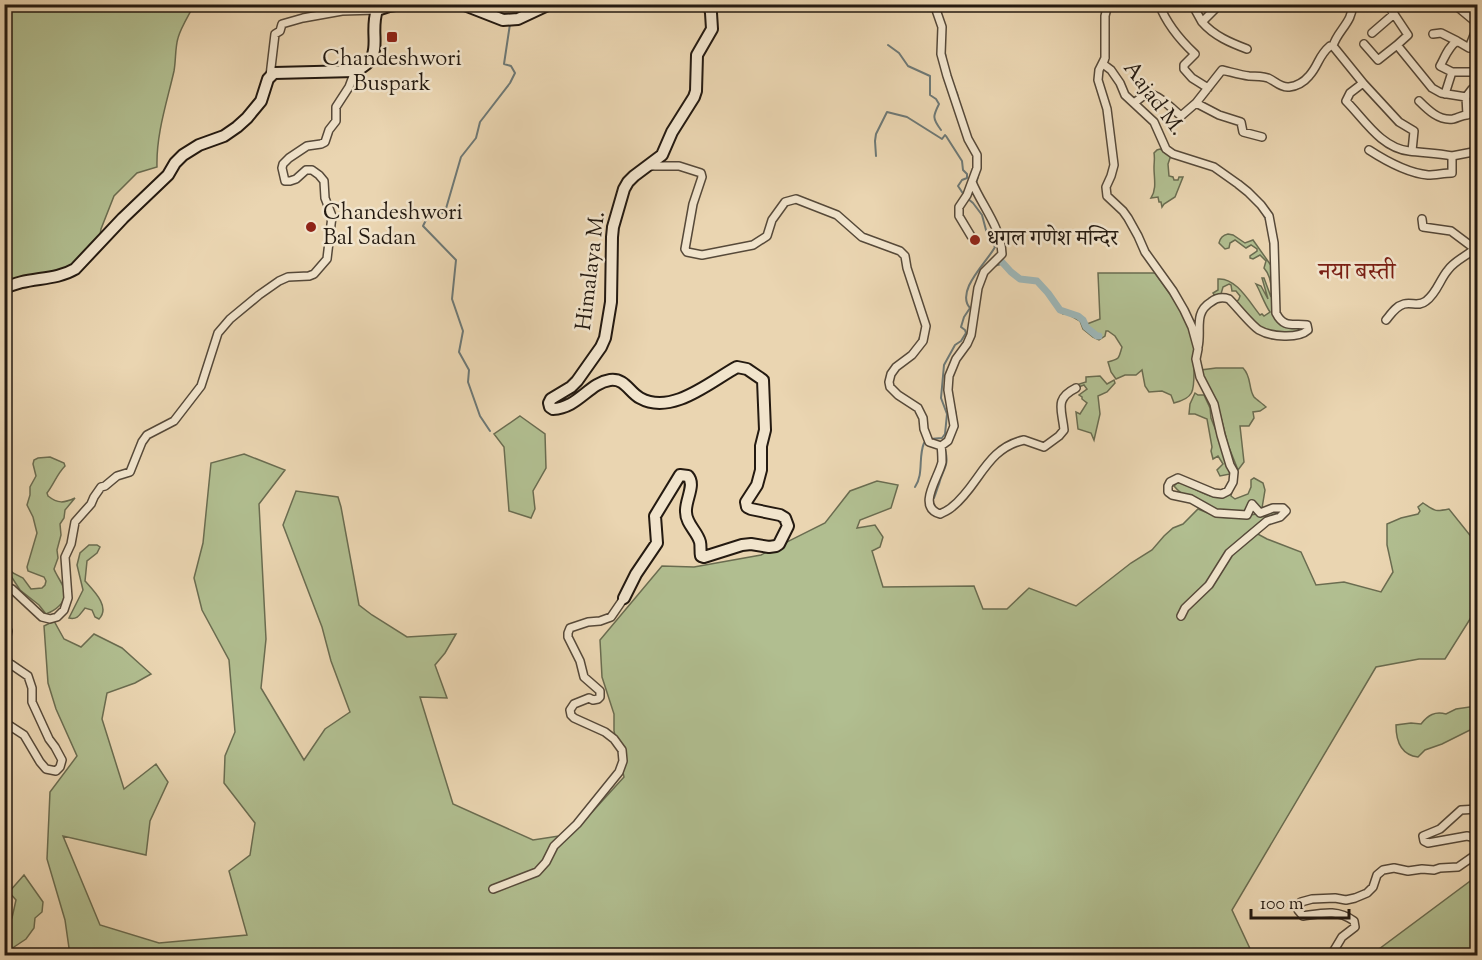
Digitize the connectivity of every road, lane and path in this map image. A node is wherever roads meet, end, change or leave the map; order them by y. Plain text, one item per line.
1 (401, 4) edge
2 (462, 4) edge
3 (550, 4) edge
4 (709, 4) edge
5 (934, 4) edge
6 (1108, 4) edge
7 (1160, 4) edge
8 (1192, 4) edge
9 (1220, 4) edge
10 (1352, 4) edge
11 (1387, 4) edge
12 (1454, 4) edge
13 (382, 8) edge
14 (1394, 14) junction
15 (1203, 22) junction
16 (1478, 26) edge
17 (1372, 33) dead end
18 (1433, 34) dead end
19 (1457, 41) junction
20 (1364, 44) dead end
21 (1397, 45) junction
22 (1333, 46) junction
23 (1473, 49) edge
24 (1247, 50) dead end
25 (1105, 58) junction
26 (355, 70) junction
27 (1452, 72) junction
28 (1478, 72) edge
29 (270, 76) junction
30 (1363, 83) junction
31 (1208, 88) junction
32 (1478, 88) edge
33 (1445, 94) junction
34 (1466, 96) junction
35 (1419, 101) dead end
36 (1196, 103) junction
37 (1134, 104) junction
38 (1262, 137) dead end
39 (1369, 150) dead end
40 (1412, 151) junction
41 (1478, 151) edge
42 (1452, 156) junction
43 (648, 166) junction
44 (972, 182) junction
45 (1422, 219) dead end
46 (971, 236) dead end
47 (1476, 248) edge
48 (4, 289) edge
49 (1386, 320) dead end
50 (1198, 349) junction
51 (1076, 387) dead end
52 (941, 446) junction
53 (4, 586) edge
54 (624, 598) joint
55 (1181, 616) dead end
56 (4, 621) edge
57 (4, 650) edge
58 (4, 655) edge
59 (4, 722) edge
60 (1478, 809) edge
61 (1478, 842) edge
62 (1478, 853) edge
63 (493, 889) dead end
64 (1333, 956) edge

1 - 13 street
2 - 3 street
4 - 43 street, Himalaya M.
5 - 44 street
6 - 25 street, Aajad M.
7 - 31 street
8 - 15 street
9 - 15 street
10 - 22 street
11 - 14 street
12 - 16 street
13 - 26 street
13 - 29 street
14 - 17 street
14 - 21 street
15 - 24 street
16 - 23 street
18 - 19 street
19 - 23 street
19 - 27 street
20 - 21 street
21 - 33 street
22 - 30 street
22 - 31 street
25 - 37 street, Aajad M.
25 - 50 street
26 - 29 street
26 - 53 street
27 - 28 street
27 - 33 street
29 - 48 street
30 - 40 street
30 - 40 street
31 - 36 street
32 - 34 street
33 - 34 street
34 - 35 street
36 - 37 street
36 - 38 street
37 - 50 street, Aajad M.
39 - 42 street
40 - 42 street
41 - 42 street
43 - 52 street
43 - 54 street, Himalaya M.
44 - 46 street
44 - 52 street
45 - 47 street
47 - 49 street
50 - 55 street
51 - 52 street
54 - 63 street
56 - 57 street
58 - 59 street
60 - 61 street
62 - 64 street

